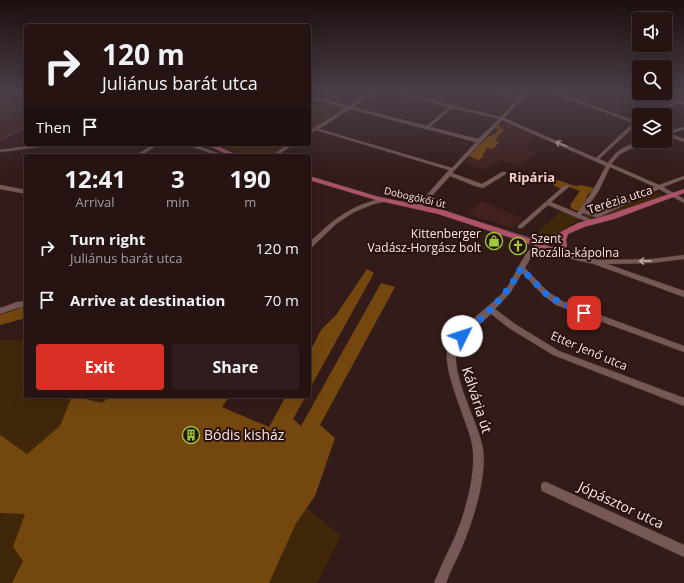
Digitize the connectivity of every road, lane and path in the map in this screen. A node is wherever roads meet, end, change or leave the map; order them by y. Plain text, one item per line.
1 (331, 119) edge
2 (395, 119) edge
3 (437, 119) edge
4 (500, 119) edge
5 (504, 119) edge
6 (632, 127) edge
7 (427, 128) junction
8 (684, 128) edge
9 (316, 129) junction
10 (311, 132) edge
11 (672, 132) edge
12 (672, 136) edge
13 (684, 140) edge
14 (479, 141) junction
15 (615, 142) junction
16 (39, 146) edge
17 (154, 146) edge
18 (195, 146) edge
19 (211, 146) edge
20 (215, 146) edge
21 (289, 146) edge
22 (632, 146) joint
23 (0, 151) edge
24 (219, 151) junction
25 (140, 154) edge
26 (229, 154) edge
27 (276, 154) edge
28 (597, 159) junction
29 (609, 164) junction
30 (452, 172) junction
31 (504, 173) dead end
32 (684, 177) edge
33 (311, 179) edge
34 (567, 186) dead end
35 (0, 187) edge
36 (659, 187) junction
37 (684, 191) edge
38 (24, 192) edge
39 (672, 195) junction
40 (385, 200) junction
41 (684, 201) edge
42 (548, 203) junction
43 (418, 208) junction
44 (580, 214) junction
45 (592, 222) junction
46 (520, 227) dead end
47 (565, 233) junction
48 (553, 237) junction
49 (311, 245) edge
50 (538, 245) junction
51 (559, 247) junction
52 (684, 257) edge
53 (595, 262) junction
54 (521, 268) junction
55 (684, 294) edge
56 (24, 304) edge
57 (491, 310) junction
58 (0, 311) edge
59 (684, 349) edge
60 (684, 402) edge
61 (546, 487) dead end
62 (684, 551) edge
63 (440, 583) edge

1 - 9 street
2 - 7 street
3 - 7 street
4 - 14 street
28 -> 5 street
6 - 15 street
7 - 14 street
8 - 11 street
9 - 10 street
9 - 30 street
12 - 13 street
14 - 30 street
15 - 22 street
15 - 28 street
16 - 23 street
17 - 25 street
18 - 24 street
19 - 24 main road
20 - 24 main road
21 - 27 street
22 - 29 street
24 - 26 main road
28 - 29 street
29 - 36 street
29 - 44 street
30 - 31 street
30 - 43 street
32 - 36 street, Terézia utca
33 - 40 main road, Dobogókői út
34 - 42 street
35 - 38 street
36 - 39 street
36 - 44 street, Terézia utca
37 - 39 main road, Terézia utca
39 - 41 street
39 - 45 main road, Terézia utca
40 - 43 main road, Dobogókői út
40 - 49 street
42 - 44 street
42 - 46 street
43 - 50 main road, Dobogókői út
44 - 45 street
45 - 47 main road, Terézia utca
47 - 48 main road, Terézia utca
47 - 51 main road
48 - 50 main road, Terézia utca
48 - 51 main road
50 - 51 main road, Dobogókői út
50 - 54 street, Kálvária út
51 - 53 street
52 -> 53 street
53 - 55 street
54 - 57 street, Kálvária út
54 - 59 street
56 - 58 street
57 - 60 street, Etter Jenő utca
57 - 63 street, Kálvária út
61 - 62 street, Jópásztor utca

